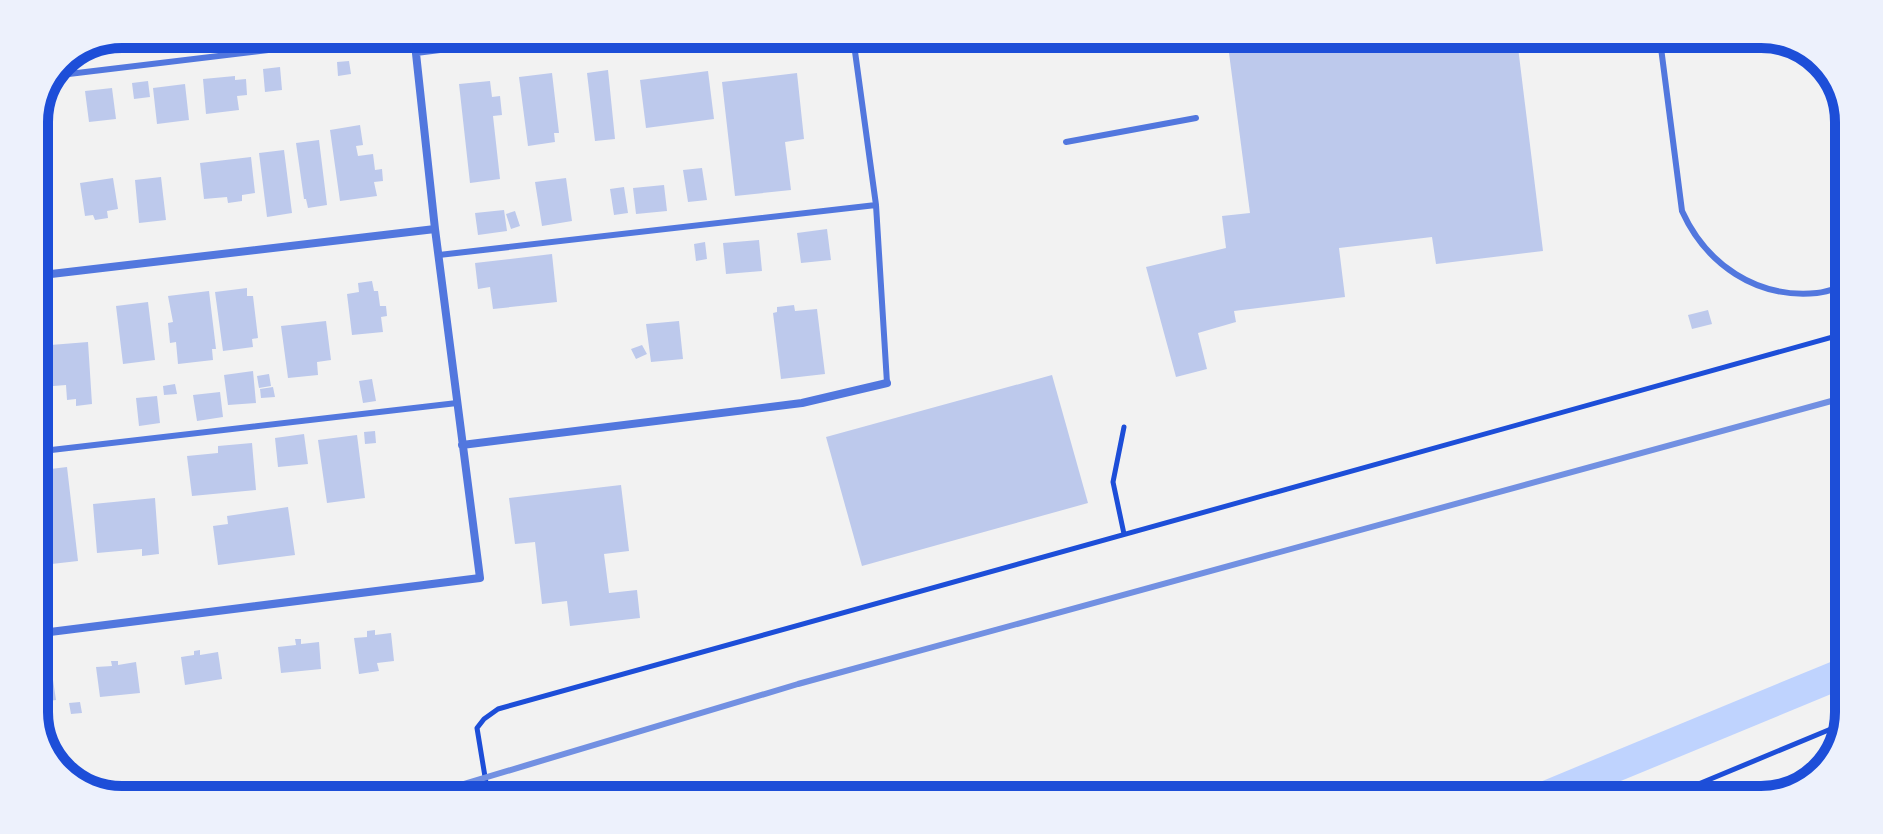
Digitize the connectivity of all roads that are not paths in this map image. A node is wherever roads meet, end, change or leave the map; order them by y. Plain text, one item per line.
1 (285, 48) edge
2 (416, 48) edge
3 (448, 48) edge
4 (855, 48) edge
5 (1661, 48) edge
6 (416, 52) junction
7 (66, 74) edge
8 (1196, 118) dead end
9 (1066, 142) dead end
10 (876, 205) junction
11 (435, 229) junction
12 (439, 255) junction
13 (48, 274) edge
14 (1835, 288) edge
15 (887, 383) joint
16 (457, 403) junction
17 (462, 445) junction
18 (48, 450) edge
19 (48, 632) edge

1 - 7 lane
2 - 6 street
3 - 6 street
4 - 10 lane
5 - 14 lane
6 - 11 street
8 - 9 lane
10 - 12 lane
10 - 15 lane
11 - 12 street
11 - 13 street
12 - 16 street
15 - 17 street
16 - 17 street
16 - 18 lane
17 - 19 street

